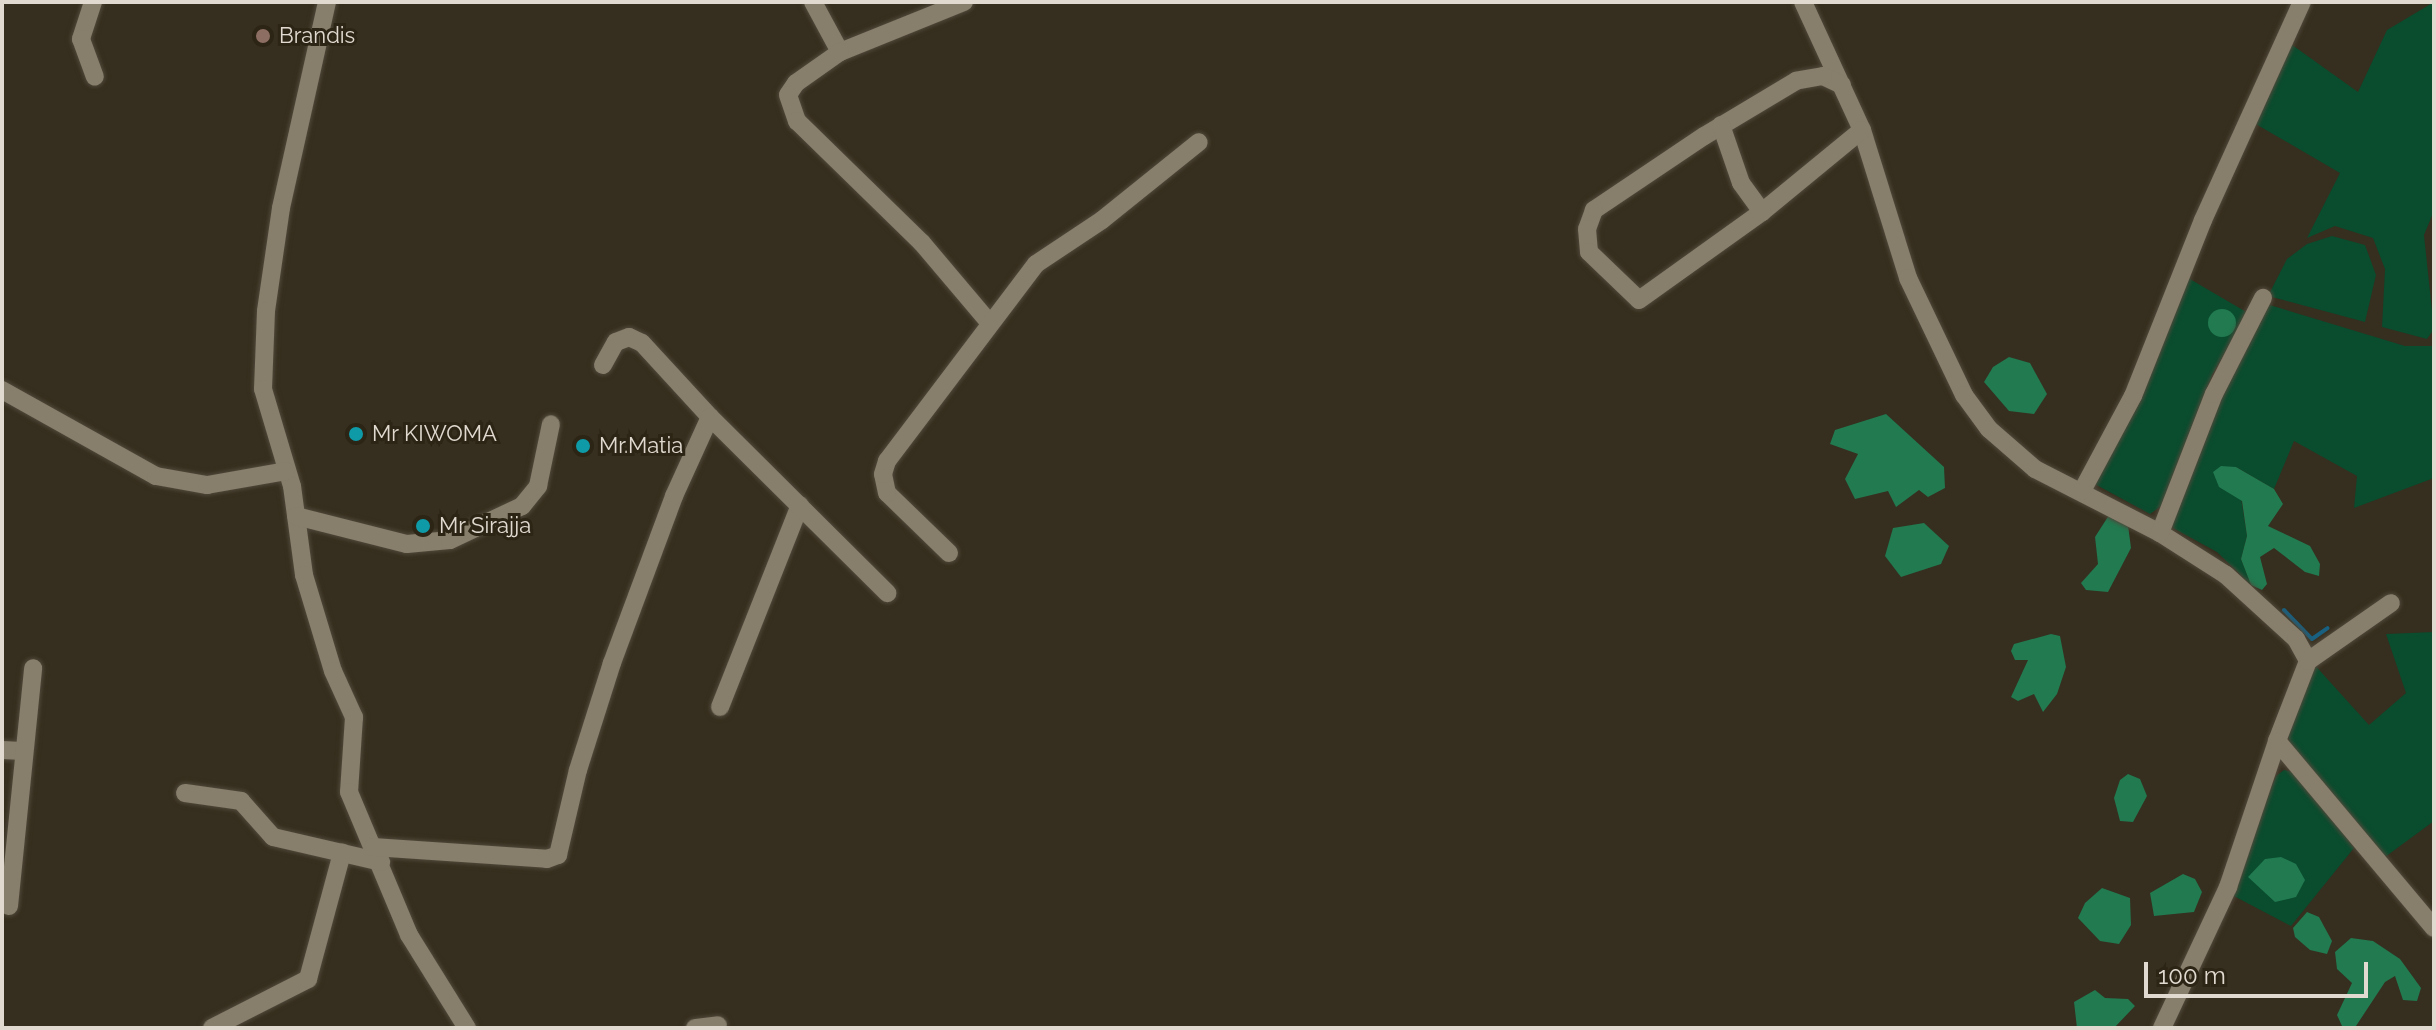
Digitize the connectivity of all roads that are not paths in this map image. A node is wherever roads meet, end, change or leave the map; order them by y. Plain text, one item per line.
1 (93, 2) edge
2 (327, 2) edge
3 (813, 2) edge
4 (964, 2) edge
5 (1803, 2) edge
6 (2302, 2) edge
7 (840, 52) junction
8 (95, 77) dead end
9 (1842, 85) junction
10 (1721, 125) junction
11 (1862, 130) junction
12 (1199, 142) dead end
13 (1762, 212) junction
14 (2263, 298) dead end
15 (988, 321) junction
16 (603, 365) dead end
17 (2, 390) edge
18 (710, 417) junction
19 (551, 424) dead end
20 (286, 471) junction
21 (2082, 491) junction
22 (800, 505) junction
23 (296, 516) junction
24 (2160, 533) junction
25 (949, 553) dead end
26 (887, 593) dead end
27 (2391, 603) dead end
28 (2308, 661) junction
29 (33, 668) dead end
30 (720, 707) dead end
31 (2277, 741) junction
32 (2, 750) edge
33 (23, 751) junction
34 (185, 793) dead end
35 (342, 853) junction
36 (377, 855) junction
37 (9, 906) dead end
38 (2434, 928) edge
39 (718, 1025) dead end
40 (212, 1028) edge
41 (467, 1028) edge
42 (695, 1028) edge
43 (2162, 1028) edge

1 - 8 street
2 - 20 street
3 - 7 street
4 - 7 street
5 - 9 street
6 - 21 street
7 - 15 street
9 - 10 street
9 - 11 street
10 - 13 street
10 - 13 street
11 - 13 street
11 - 21 street
12 - 15 street
14 - 24 street
15 - 25 street
16 - 18 street
17 - 20 street
18 - 22 street
18 - 36 street
19 - 23 street
20 - 23 street
21 - 24 street
22 - 26 street
22 - 30 street
23 - 36 street
24 - 28 street
27 - 28 street
28 - 31 street
29 - 33 street
31 - 38 street
31 - 43 street
32 - 33 street
33 - 37 street
34 - 35 street
35 - 36 street
35 - 40 street
36 - 41 street
39 - 42 street

